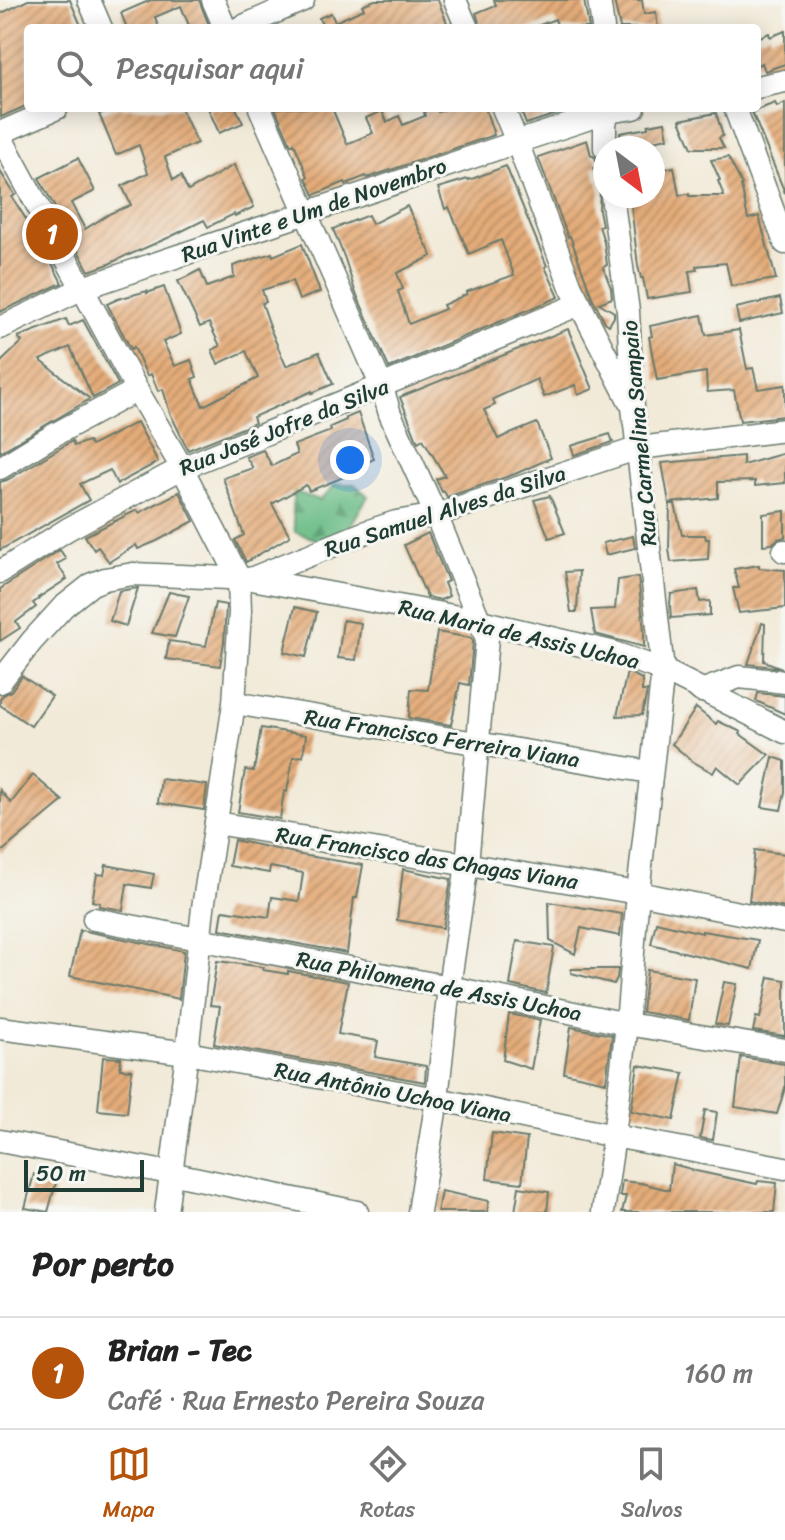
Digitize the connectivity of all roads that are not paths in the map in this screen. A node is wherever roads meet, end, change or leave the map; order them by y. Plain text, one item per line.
1 (89, 0) edge
2 (213, 0) edge
3 (303, 0) edge
4 (455, 0) edge
5 (599, 0) edge
6 (99, 24) edge
7 (223, 24) edge
8 (248, 24) edge
9 (465, 24) edge
10 (602, 24) edge
11 (785, 81) edge
12 (761, 86) edge
13 (48, 112) edge
14 (262, 112) edge
15 (505, 112) edge
16 (603, 112) edge
17 (608, 112) edge
18 (736, 112) edge
19 (0, 134) edge
20 (605, 136) edge
21 (517, 142) junction
22 (614, 208) edge
23 (306, 213) junction
24 (785, 243) edge
25 (83, 288) junction
26 (580, 304) junction
27 (0, 328) edge
28 (382, 387) junction
29 (137, 390) junction
30 (633, 407) junction
31 (785, 430) edge
32 (639, 448) junction
33 (0, 468) edge
34 (182, 468) junction
35 (436, 515) junction
36 (0, 572) edge
37 (245, 578) junction
38 (480, 621) junction
39 (663, 670) junction
40 (1, 679) edge
41 (785, 682) edge
42 (701, 691) junction
43 (234, 703) junction
44 (785, 732) edge
45 (478, 744) junction
46 (650, 772) junction
47 (216, 823) junction
48 (467, 864) junction
49 (638, 893) junction
50 (94, 919) dead end
51 (785, 922) edge
52 (199, 939) junction
53 (449, 987) junction
54 (627, 1024) junction
55 (0, 1028) edge
56 (785, 1050) edge
57 (187, 1053) junction
58 (437, 1099) junction
59 (614, 1136) junction
60 (0, 1141) edge
61 (785, 1168) edge
62 (170, 1173) junction
63 (166, 1212) edge
64 (357, 1212) edge
65 (419, 1212) edge
66 (603, 1212) edge

1 - 6 street
2 - 7 street
3 - 8 street
4 - 9 street
5 - 10 street
11 - 12 street
13 - 19 street
14 - 23 street
15 - 21 street
16 - 21 street, Rua Vinte e Um de Novembro
17 - 20 street
18 - 24 street
19 - 25 street
21 - 23 street, Rua Vinte e Um de Novembro
21 - 26 street
22 - 30 street, Rua Carmelina Sampaio
23 - 25 street, Rua Vinte e Um de Novembro
23 - 28 street
25 - 27 street, Rua Vinte e Um de Novembro
25 - 29 street
26 - 28 street, Rua José Jofre da Silva
26 - 30 street
28 - 34 street, Rua José Jofre da Silva
28 - 35 street
29 - 33 street
29 - 34 street
30 - 32 street, Rua Carmelina Sampaio
31 - 32 street, Rua Samuel Alves da Silva
32 - 35 street, Rua Samuel Alves da Silva
32 - 39 street, Rua Carmelina Sampaio
34 - 36 street, Rua José Jofre da Silva
34 - 37 street
35 - 37 street, Rua Samuel Alves da Silva
35 - 38 street
37 - 38 street, Rua Maria de Assis Uchoa
37 - 40 street, Rua Maria de Assis Uchoa
37 - 43 street
38 - 39 street, Rua Maria de Assis Uchoa
38 - 45 street
39 - 42 street, Rua Maria de Assis Uchoa
39 - 46 street, Rua Carmelina Sampaio
41 - 42 street
42 - 44 street, Rua Maria de Assis Uchoa
43 - 45 street, Rua Francisco Ferreira Viana
43 - 47 street
45 - 46 street, Rua Francisco Ferreira Viana
45 - 48 street
46 - 49 street, Rua Carmelina Sampaio
47 - 48 street, Rua Francisco das Chagas Viana
47 - 52 street
48 - 49 street, Rua Francisco das Chagas Viana
48 - 53 street
49 - 51 street, Rua Francisco das Chagas Viana
49 - 54 street, Rua Carmelina Sampaio
50 - 52 street, Rua Philomena de Assis Uchoa
52 - 53 street, Rua Philomena de Assis Uchoa
52 - 57 street
53 - 54 street, Rua Philomena de Assis Uchoa
53 - 58 street
54 - 56 street, Rua Philomena de Assis Uchoa
54 - 59 street, Rua Carmelina Sampaio
55 - 57 street, Rua Antônio Uchoa Viana
57 - 58 street, Rua Antônio Uchoa Viana
57 - 62 street
58 - 59 street, Rua Antônio Uchoa Viana
58 - 65 street
59 - 61 street, Rua Antônio Uchoa Viana
59 - 66 street, Rua Carmelina Sampaio
60 - 62 street
62 - 63 street
62 - 64 street

